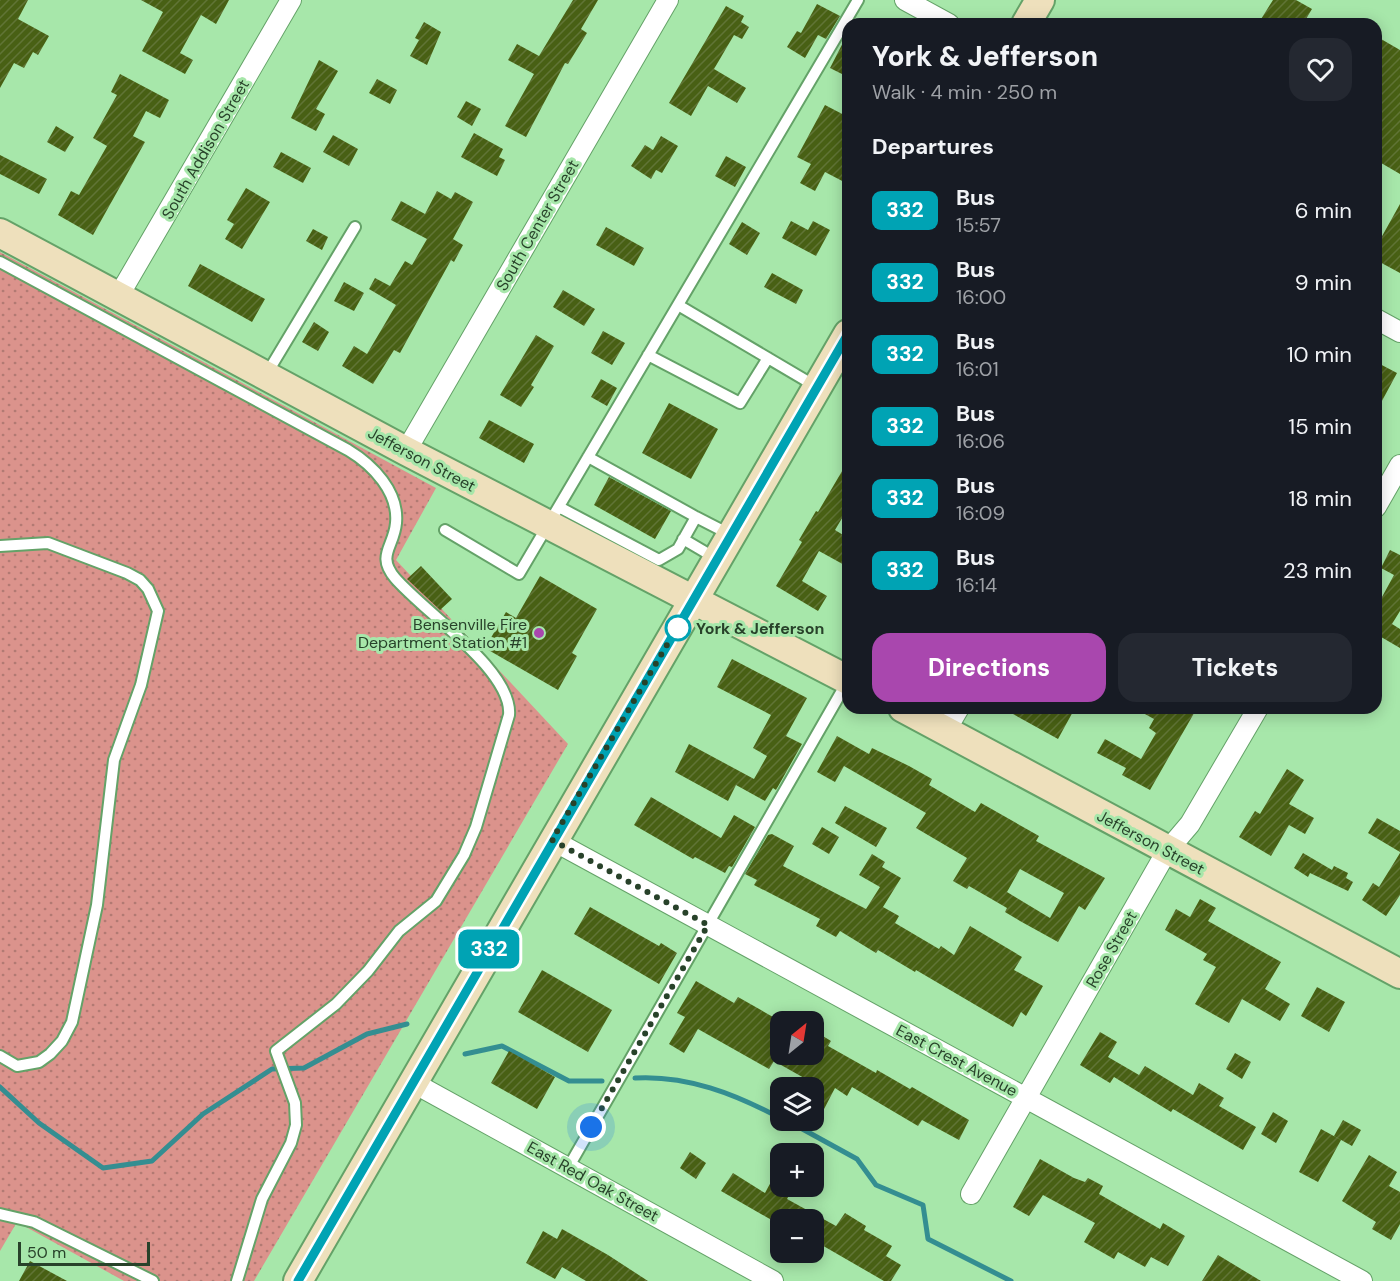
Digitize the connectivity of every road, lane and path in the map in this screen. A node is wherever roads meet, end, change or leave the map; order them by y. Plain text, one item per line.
1 (291, 0) edge
2 (668, 0) edge
3 (858, 0) edge
4 (905, 0) edge
5 (1040, 0) edge
6 (847, 18) edge
7 (938, 18) edge
8 (1030, 18) edge
9 (842, 27) edge
10 (355, 227) dead end
11 (0, 233) edge
12 (0, 262) edge
13 (118, 297) junction
14 (678, 305) junction
15 (1382, 322) edge
16 (1400, 332) edge
17 (842, 344) edge
18 (648, 355) junction
19 (768, 358) junction
20 (266, 375) junction
21 (817, 387) junction
22 (406, 451) junction
23 (588, 458) junction
24 (1400, 465) edge
25 (1382, 496) edge
26 (553, 516) junction
27 (696, 516) junction
28 (445, 530) dead end
29 (731, 535) junction
30 (683, 539) junction
31 (0, 546) edge
32 (717, 559) junction
33 (654, 569) junction
34 (693, 602) junction
35 (842, 677) edge
36 (842, 690) edge
37 (930, 714) edge
38 (1254, 714) edge
39 (952, 719) edge
40 (552, 840) junction
41 (1167, 851) junction
42 (708, 925) junction
43 (1400, 974) edge
44 (0, 1056) edge
45 (412, 1082) junction
46 (1026, 1098) junction
47 (568, 1168) junction
48 (971, 1194) dead end
49 (0, 1214) edge
50 (153, 1281) edge
51 (237, 1281) edge
52 (298, 1281) edge
53 (773, 1281) edge
54 (1362, 1281) edge

1 - 13 street, South Addison Street
2 - 22 street, South Center Street
3 - 6 lane
4 - 7 street
5 - 8 street
9 - 14 lane
10 - 20 lane
11 - 13 street, Jefferson Street
12 - 51 lane
13 - 20 street, Jefferson Street
14 - 18 lane
14 - 19 lane
15 - 16 street
17 - 21 street
18 - 19 lane
18 - 23 lane
19 - 21 lane
20 - 22 street, Jefferson Street
21 - 29 street
22 - 26 street, Jefferson Street
23 - 26 lane
23 - 27 lane
24 - 25 street
26 - 28 lane
26 - 33 street, Jefferson Street
27 - 29 lane
27 - 30 lane
29 - 32 street
30 - 32 lane
30 - 33 lane
31 - 44 lane
32 - 34 street
33 - 34 street, Jefferson Street
34 - 35 street, Jefferson Street
34 - 40 street
36 - 42 lane
37 - 39 street, Jefferson Street
38 - 41 street, Rose Street
39 - 41 street, Jefferson Street
40 - 42 street, East Crest Avenue
40 - 45 street
41 - 43 street, Jefferson Street
41 - 46 street, Rose Street
42 - 46 street, East Crest Avenue
42 - 47 lane
45 - 47 street, East Red Oak Street
45 - 52 street
46 - 48 street, Rose Street
46 - 54 street, East Crest Avenue
47 - 53 street, East Red Oak Street
49 - 50 lane

